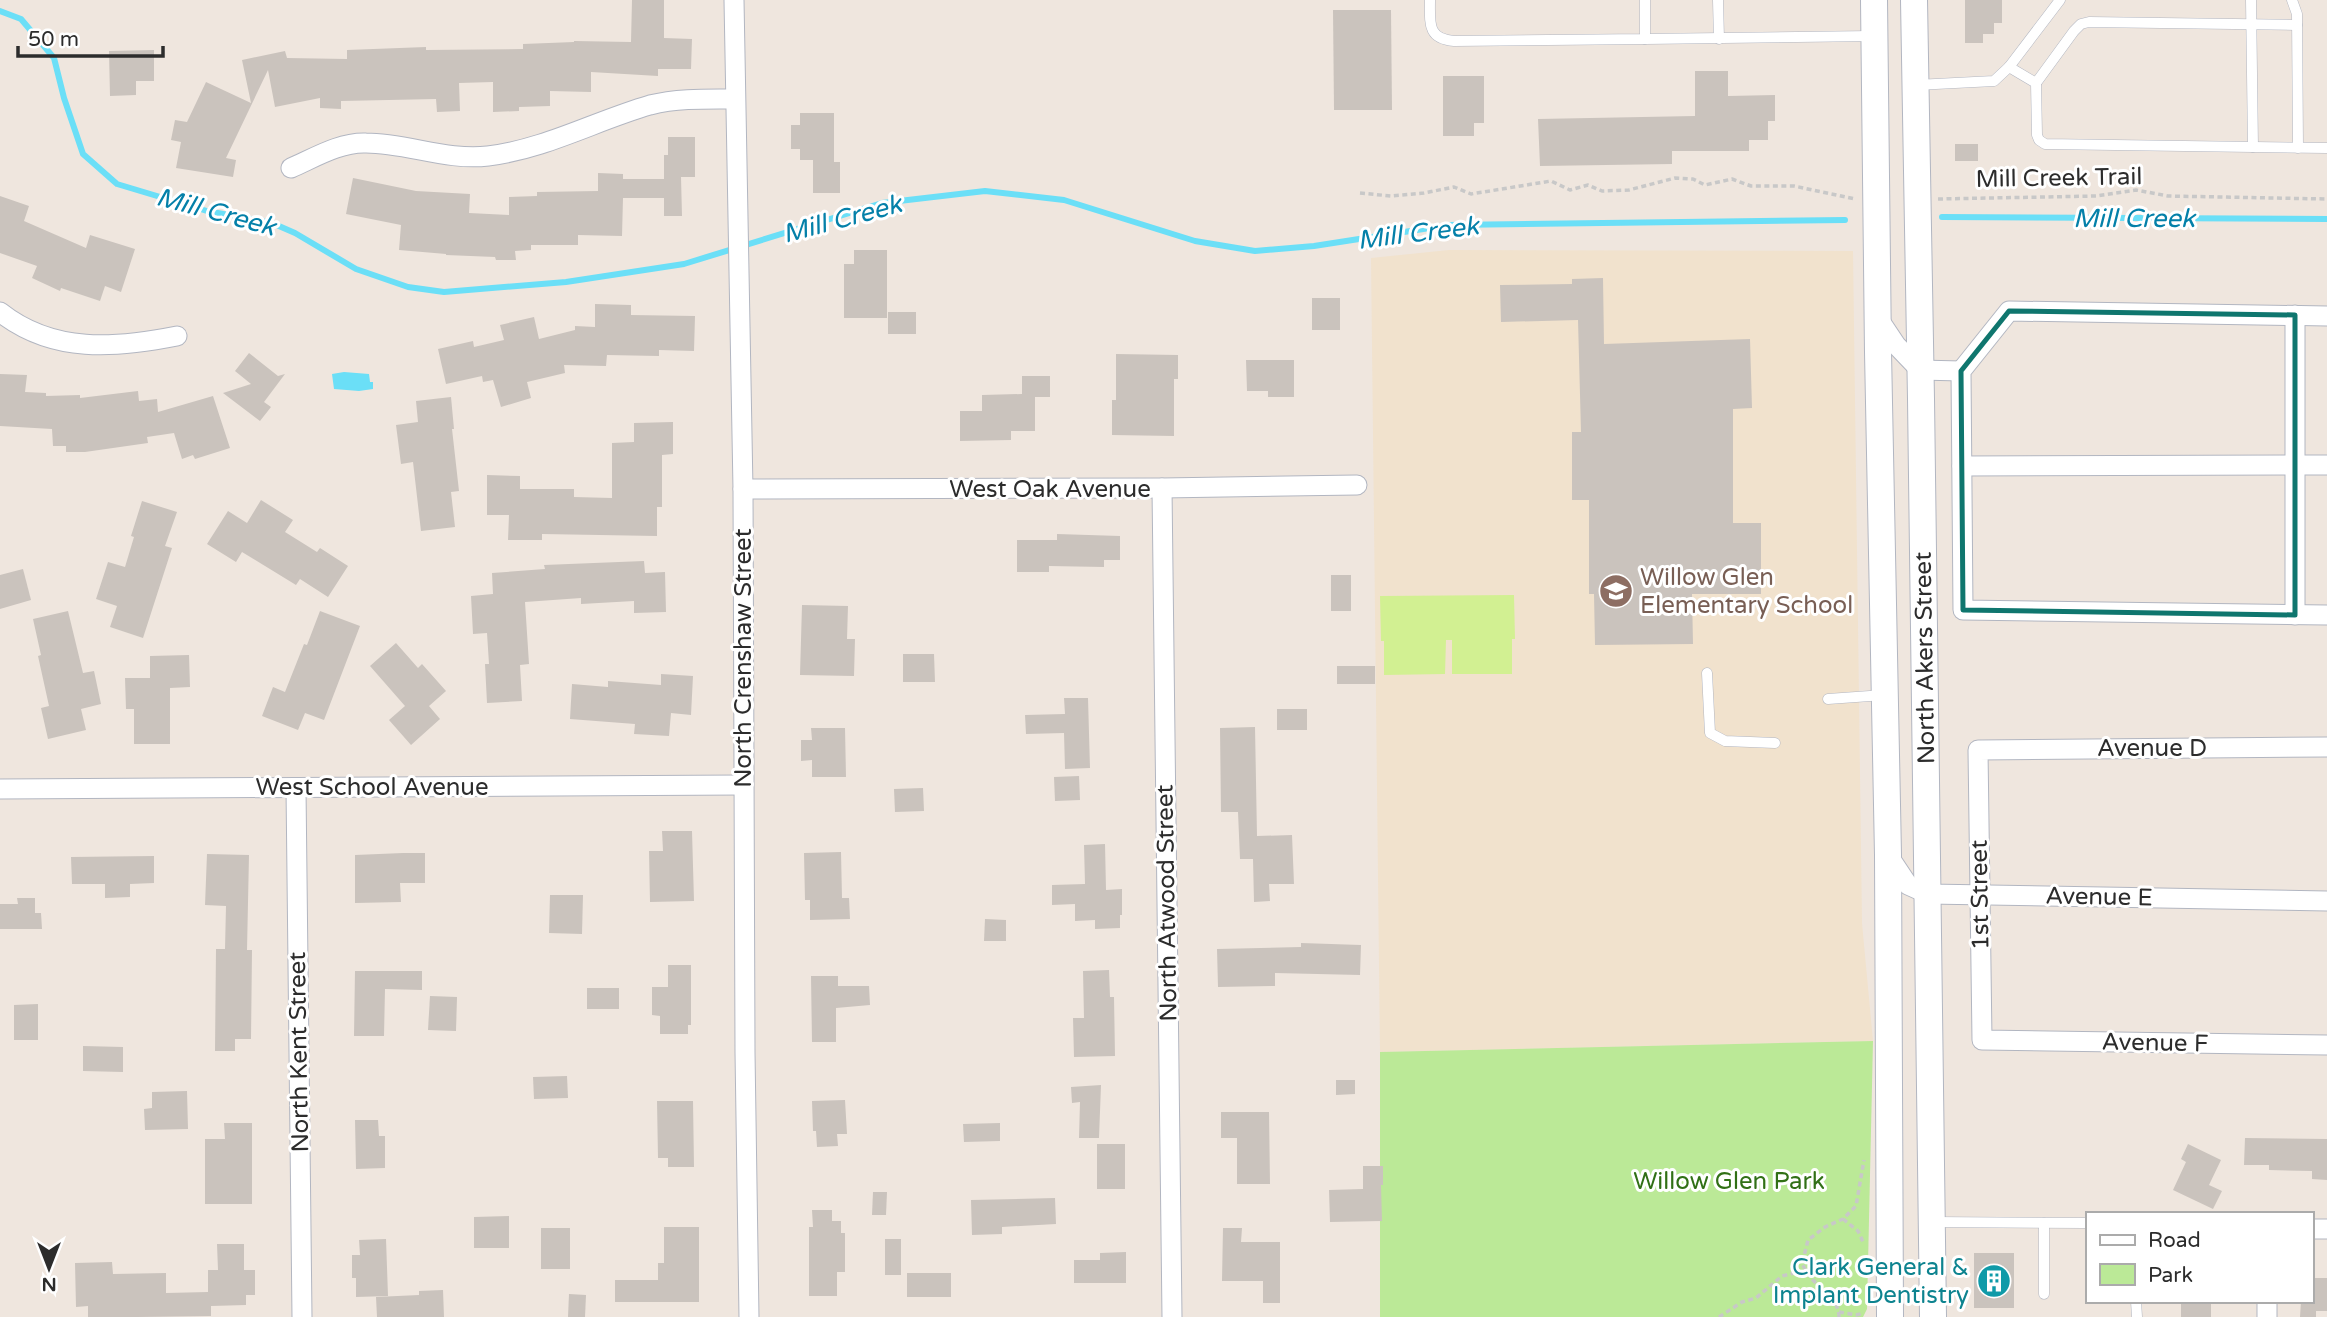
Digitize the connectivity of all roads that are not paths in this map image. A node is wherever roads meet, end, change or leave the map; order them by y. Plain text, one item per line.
1 (734, 0) edge
2 (1430, 0) edge
3 (1645, 0) edge
4 (1718, 0) edge
5 (1874, 0) edge
6 (1914, 0) edge
7 (2060, 0) edge
8 (2251, 0) edge
9 (2292, 0) edge
10 (2251, 24) junction
11 (2297, 25) junction
12 (1875, 36) junction
13 (1646, 39) junction
14 (1718, 39) junction
15 (2009, 66) junction
16 (2036, 83) junction
17 (1916, 85) junction
18 (735, 99) junction
19 (2253, 146) junction
20 (2298, 148) junction
21 (2327, 148) edge
22 (291, 168) dead end
23 (0, 312) edge
24 (2295, 315) junction
25 (2327, 316) edge
26 (1878, 317) junction
27 (177, 336) dead end
28 (1920, 370) junction
29 (1961, 371) junction
30 (2295, 465) junction
31 (2327, 465) edge
32 (1962, 466) junction
33 (1357, 485) dead end
34 (1162, 488) junction
35 (743, 489) junction
36 (2295, 615) junction
37 (2327, 615) edge
38 (1707, 673) dead end
39 (1884, 695) junction
40 (1828, 699) dead end
41 (1775, 743) dead end
42 (2327, 747) edge
43 (1978, 750) joint
44 (743, 785) junction
45 (296, 788) junction
46 (0, 789) edge
47 (1888, 855) junction
48 (1928, 894) junction
49 (1980, 895) junction
50 (2327, 901) edge
51 (1982, 1040) joint
52 (2327, 1045) edge
53 (1931, 1222) junction
54 (2044, 1223) junction
55 (2086, 1223) edge
56 (2044, 1294) dead end
57 (1877, 1315) edge
58 (302, 1317) edge
59 (749, 1317) edge
60 (1172, 1317) edge
61 (1933, 1317) edge

1 - 18 street, North Crenshaw Street
2 - 13 lane
3 - 13 lane
4 - 14 lane
5 - 12 main road, North Akers Street
6 - 17 main road, North Akers Street
7 - 15 lane
8 - 10 lane
9 - 11 lane
10 - 11 lane
10 - 16 lane
10 - 19 lane
11 - 20 lane
12 - 14 lane
12 - 26 main road, North Akers Street
13 - 14 lane
15 - 16 lane
15 - 17 lane
16 - 19 lane
17 - 28 main road, North Akers Street
18 - 22 street
18 - 35 street, North Crenshaw Street
19 - 20 lane
20 - 21 lane
23 - 27 street
24 - 25 street
24 - 29 street
24 - 30 street
26 - 28 street
26 - 39 main road, North Akers Street
28 - 29 street
28 - 48 main road, North Akers Street
29 - 32 street
30 - 31 street
30 - 32 street
30 - 36 street
32 - 36 street
33 - 34 street, West Oak Avenue
34 - 35 street, West Oak Avenue
34 - 60 street, North Atwood Street
35 - 44 street, North Crenshaw Street
36 - 37 street
38 - 41 lane
39 - 40 lane
39 - 47 main road, North Akers Street
42 - 43 street, Avenue D
43 - 49 street, 1st Street
44 - 45 street, West School Avenue
44 - 59 street, North Crenshaw Street
45 - 46 street, West School Avenue
45 - 58 street, North Kent Street
47 - 48 street
47 - 57 main road, North Akers Street
48 - 49 street, Avenue E
48 - 53 main road, North Akers Street
49 - 50 street, Avenue E
49 - 51 street, 1st Street
51 - 52 street, Avenue F
53 - 54 lane
53 - 61 main road, North Akers Street
54 - 55 lane
54 - 56 lane

